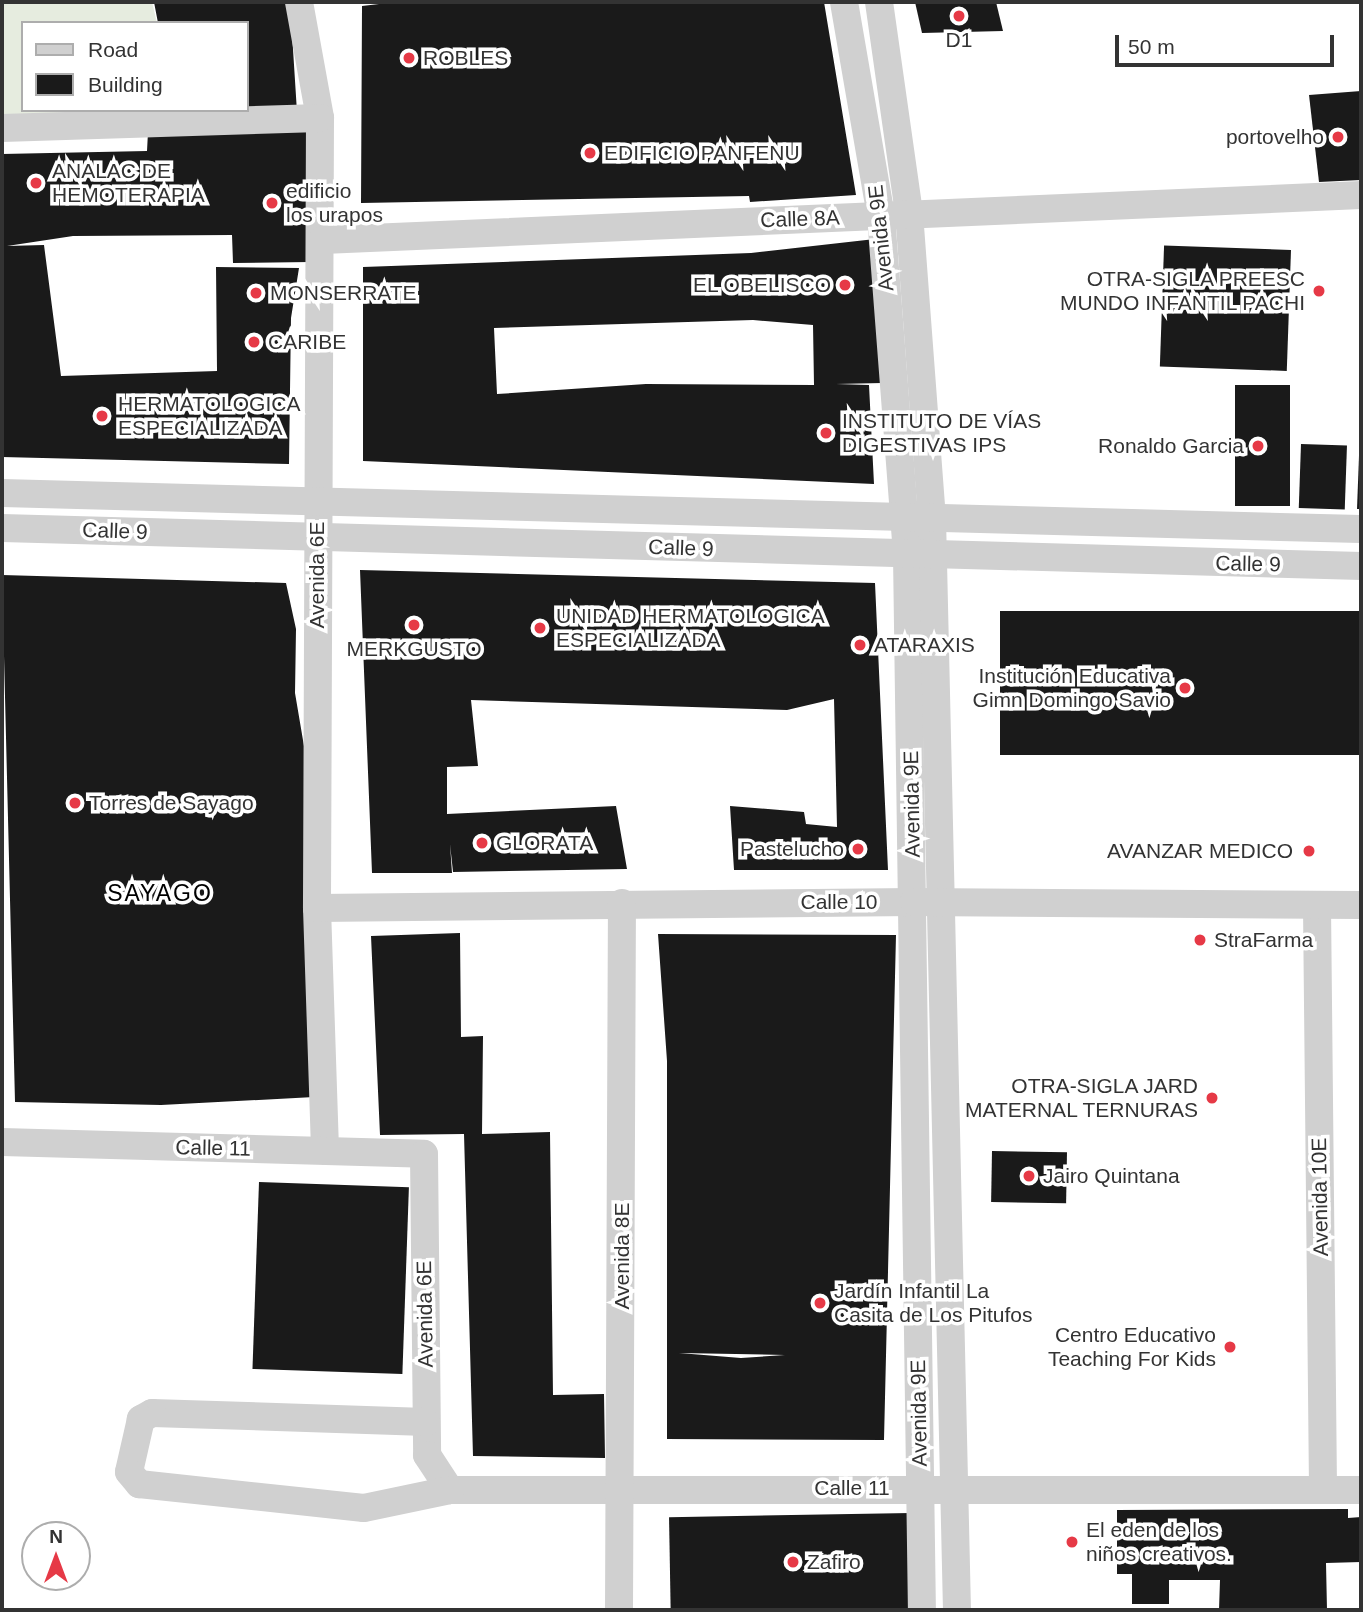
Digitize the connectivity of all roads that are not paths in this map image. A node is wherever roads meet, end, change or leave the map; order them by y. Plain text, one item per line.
1 (299, 2) edge
2 (844, 2) edge
3 (879, 2) edge
4 (320, 118) junction
5 (2, 128) edge
6 (1361, 195) edge
7 (909, 213) junction
8 (881, 216) junction
9 (323, 240) junction
10 (2, 494) edge
11 (317, 502) junction
12 (723, 513) junction
13 (919, 518) junction
14 (2, 528) edge
15 (1361, 529) edge
16 (317, 537) junction
17 (723, 550) junction
18 (920, 556) junction
19 (1361, 566) edge
20 (622, 902) junction
21 (914, 902) junction
22 (944, 902) junction
23 (1361, 905) edge
24 (1317, 906) junction
25 (317, 908) junction
26 (2, 1142) edge
27 (325, 1151) junction
28 (424, 1154) joint
29 (426, 1422) junction
30 (442, 1481) junction
31 (919, 1487) junction
32 (953, 1487) junction
33 (1323, 1487) junction
34 (621, 1489) junction
35 (1361, 1490) edge
36 (619, 1610) edge
37 (922, 1610) edge
38 (957, 1610) edge

1 - 4 street, Avenida 6E
2 - 8 street, Avenida 9E
3 - 7 street, Avenida 9E
4 - 5 street
4 - 9 street, Avenida 6E
6 - 7 street, Calle 8A
7 - 8 street, Calle 8A
7 - 13 street, Avenida 9E
8 - 9 street, Calle 8A
8 - 13 street, Avenida 9E
9 - 11 street, Avenida 6E
10 - 11 street, Calle 9
11 - 12 street, Calle 9
11 - 16 street, Avenida 6E
12 - 13 street, Calle 9
12 - 17 street
13 - 15 street, Calle 9
13 - 18 street, Avenida 9E
14 - 16 street, Calle 9
16 - 17 street, Calle 9
16 - 25 street, Avenida 6E
17 - 18 street, Calle 9
18 - 19 street, Calle 9
18 - 21 street, Avenida 9E
18 - 22 street, Avenida 9E
20 - 21 street, Calle 10
20 - 25 street, Calle 10
20 - 34 street, Avenida 8E
21 - 22 street, Calle 10
21 - 31 street, Avenida 9E
22 - 24 street, Calle 10
22 - 32 street, Avenida 9E
23 - 24 street, Calle 10
24 - 33 street, Avenida 10E
25 - 27 street, Avenida 6E
26 - 27 street, Calle 11
27 - 28 street, Calle 11
28 - 29 street, Avenida 6E
29 - 30 street, Avenida 6E
29 - 30 street, Calle 11
30 - 34 street, Calle 11
31 - 32 street, Calle 11
31 - 34 street, Calle 11
31 - 37 street, Avenida 9E
32 - 33 street, Calle 11
32 - 38 street, Avenida 9E
33 - 35 street, Calle 11
34 - 36 street, Avenida 8E

